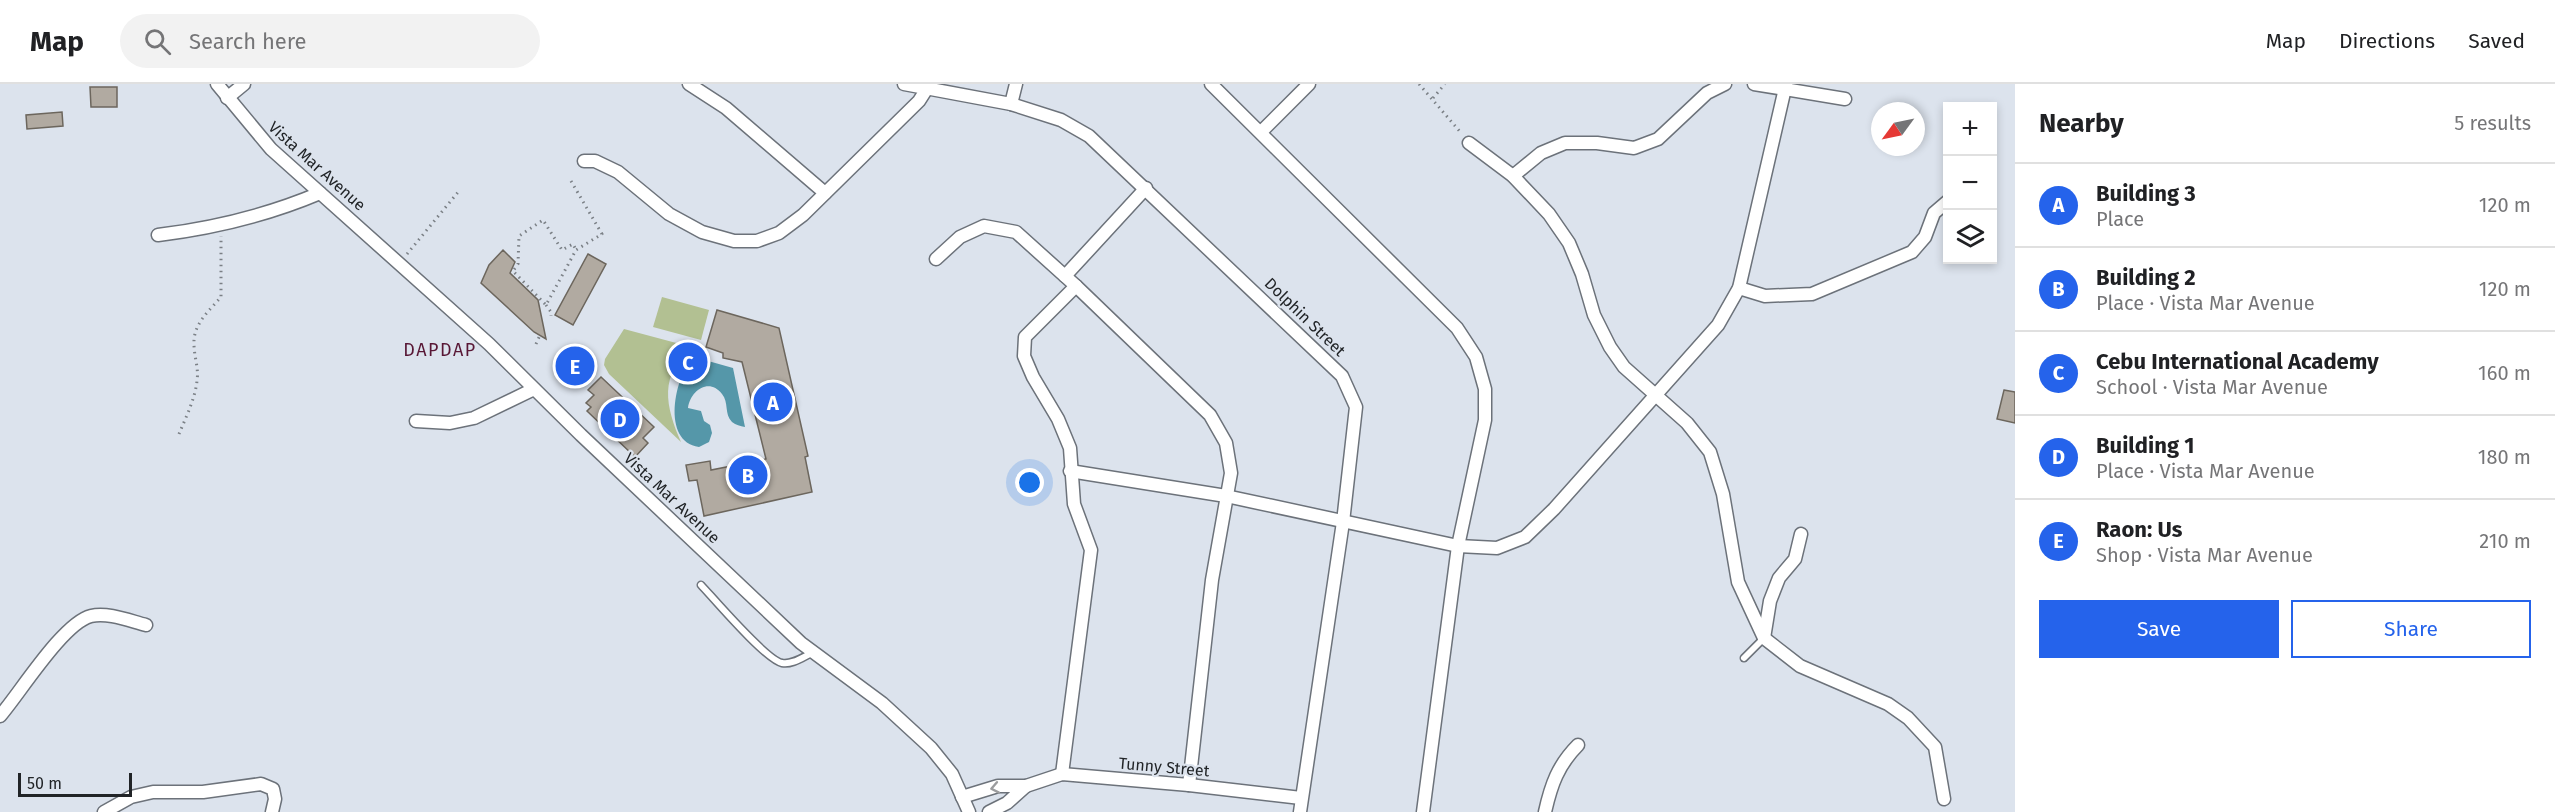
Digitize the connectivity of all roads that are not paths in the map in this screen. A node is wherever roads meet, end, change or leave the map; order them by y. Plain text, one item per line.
1 (217, 84) edge
2 (244, 84) edge
3 (689, 84) edge
4 (904, 84) edge
5 (1016, 84) edge
6 (1211, 84) edge
7 (1309, 84) edge
8 (1725, 84) edge
9 (1754, 84) edge
10 (925, 87) edge
11 (1786, 87) edge
12 (227, 98) junction
13 (1845, 99) dead end
14 (1011, 104) junction
15 (1261, 132) junction
16 (1469, 143) road end
17 (584, 161) dead end
18 (1513, 177) junction
19 (1146, 188) junction
20 (320, 193) junction
21 (825, 193) junction
22 (1943, 205) edge
23 (158, 235) dead end
24 (936, 259) dead end
25 (1065, 276) junction
26 (1076, 286) junction
27 (1739, 288) junction
28 (534, 389) junction
29 (1657, 394) junction
30 (416, 421) dead end
31 (1070, 471) junction
32 (1226, 496) junction
33 (1343, 522) junction
34 (1801, 534) dead end
35 (1458, 546) junction
36 (701, 585) dead end
37 (146, 625) dead end
38 (1764, 638) junction
39 (813, 652) junction
40 (1744, 657) dead end
41 (0, 716) edge
42 (1578, 745) dead end
43 (1062, 774) junction
44 (1189, 785) junction
45 (1026, 786) junction
46 (1301, 798) junction
47 (1944, 799) dead end
48 (963, 807) edge
49 (104, 812) edge
50 (272, 812) edge
51 (989, 812) edge
52 (1300, 812) edge
53 (1423, 812) edge
54 (1545, 812) edge

1 - 12 street, Vista Mar Avenue
2 - 12 street
3 - 21 street
4 - 10 street, Dolphin Street
5 - 14 street
6 - 15 street
7 - 15 street
8 - 18 street
9 - 11 street
10 - 14 street, Dolphin Street
10 - 21 street
11 - 13 street
11 - 27 street
12 - 20 street, Vista Mar Avenue
14 - 19 street, Dolphin Street
15 - 35 street
16 - 18 street
17 - 21 street
18 - 29 street
19 - 25 street
19 - 33 street, Dolphin Street
20 - 23 street
20 - 28 street, Vista Mar Avenue
22 - 27 street
24 - 25 street
25 - 26 street
26 - 31 street
26 - 32 street
27 - 29 street
28 - 30 street
28 - 39 street, Vista Mar Avenue
29 - 35 street
29 - 38 street
31 - 32 street
31 - 43 street
32 - 33 street
32 - 44 street
33 - 35 street
33 - 46 street, Dolphin Street
34 - 38 street
35 - 53 street
36 - 39 lane
37 - 41 street
38 - 40 lane
38 - 47 street
39 - 48 street, Vista Mar Avenue
42 - 54 street
43 - 44 street, Tunny Street
43 - 45 street, Tunny Street
44 - 46 street, Tunny Street
45 -> 48 street, Tunny Street
45 - 51 street, Tunny Street
46 - 52 street, Dolphin Street
49 - 50 street

